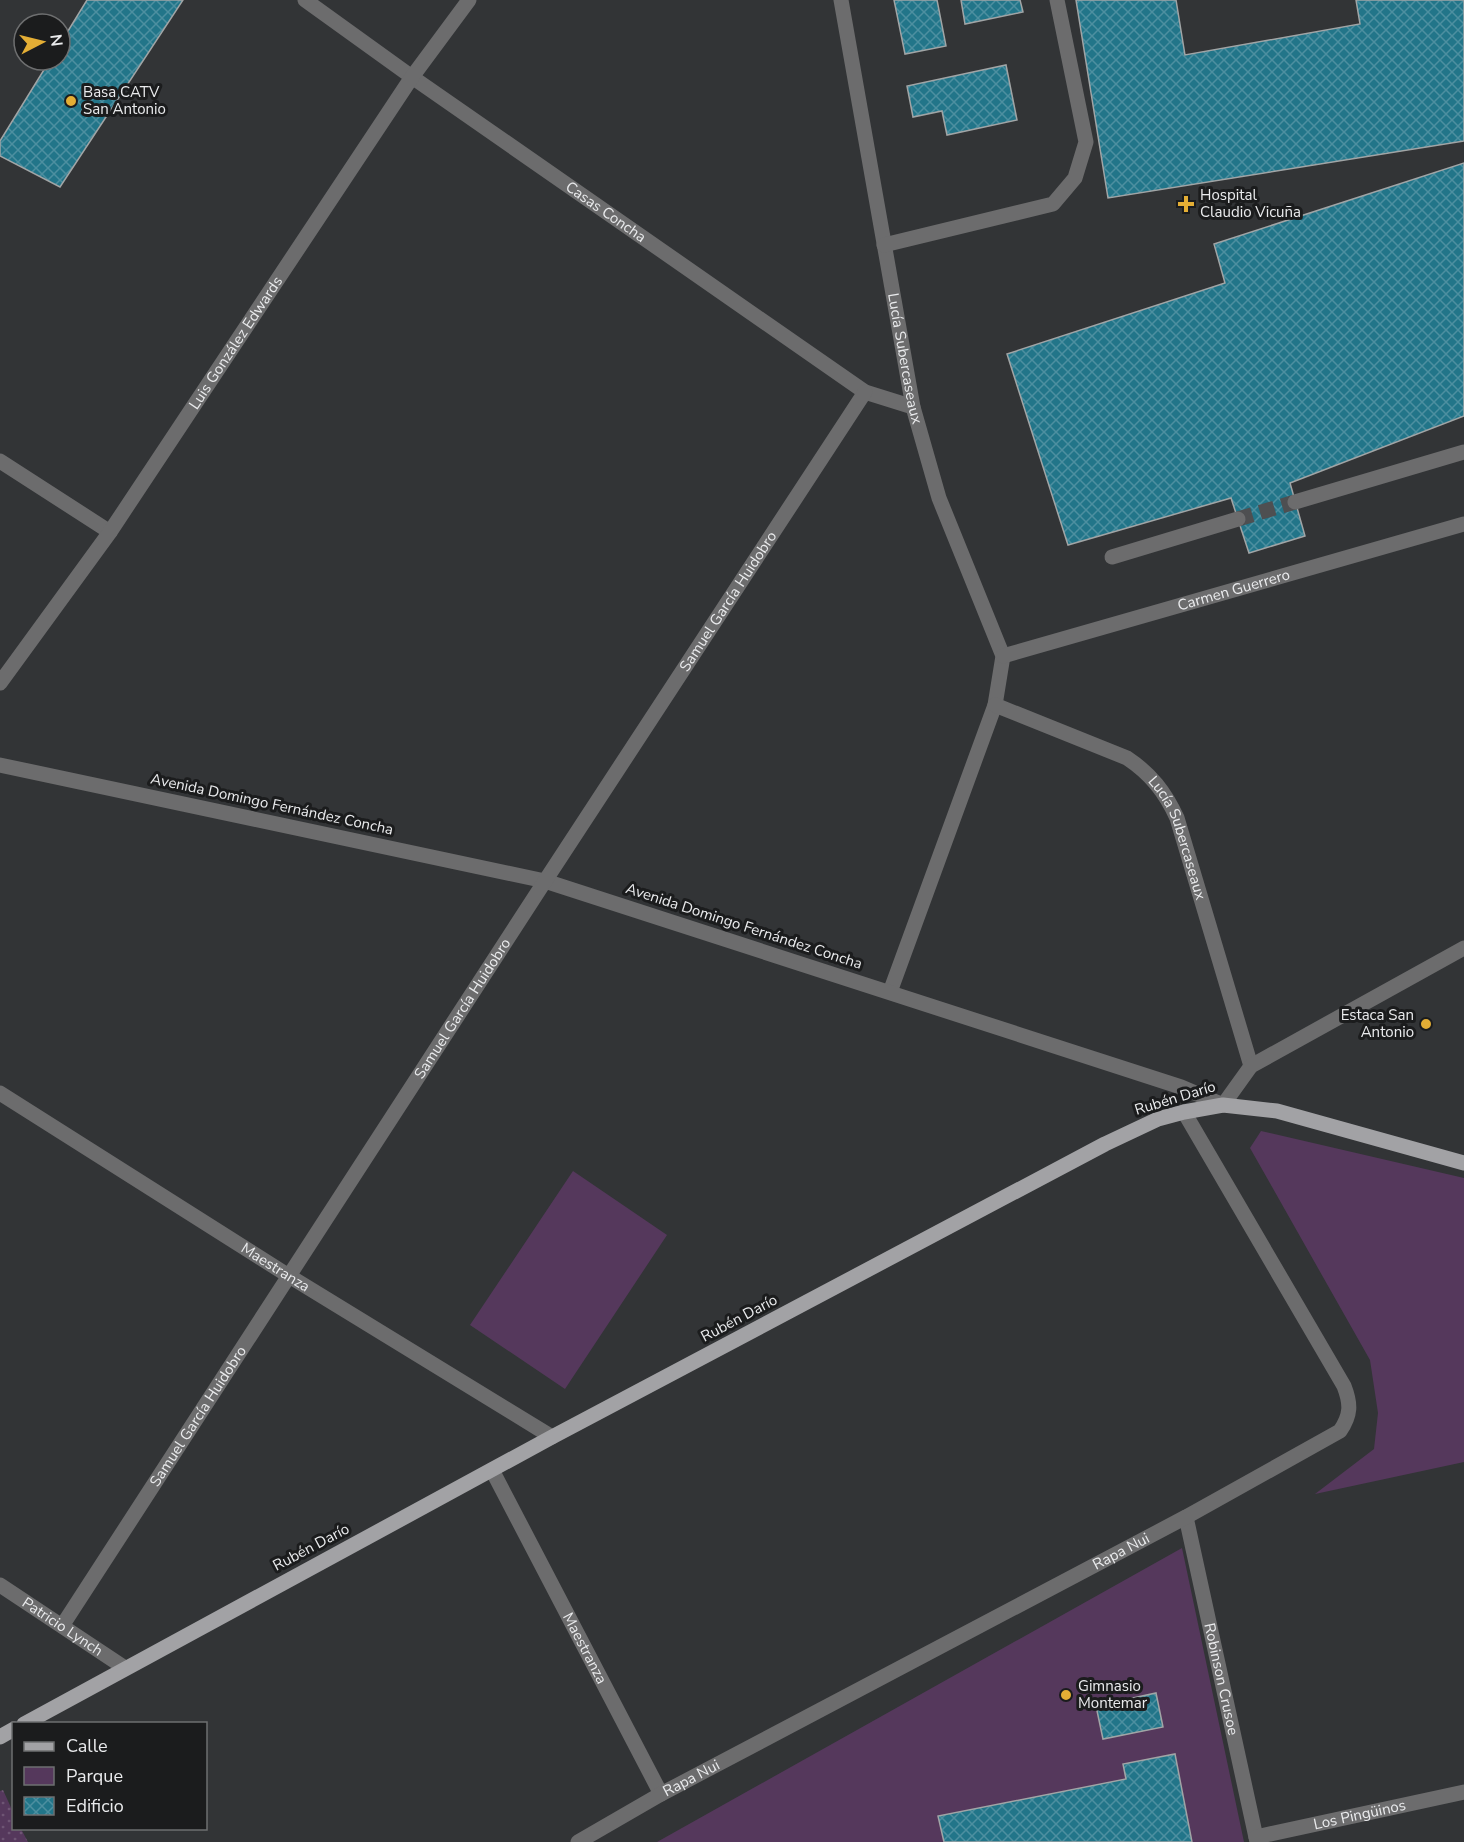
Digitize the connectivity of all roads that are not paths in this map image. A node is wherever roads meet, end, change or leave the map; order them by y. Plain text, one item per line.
1 (305, 0) edge
2 (469, 0) edge
3 (841, 0) edge
4 (1057, 0) edge
5 (412, 77) junction
6 (884, 245) junction
7 (866, 392) junction
8 (913, 407) junction
9 (1464, 452) edge
10 (0, 461) edge
11 (1295, 502) tunnel mouth
12 (1238, 519) tunnel mouth
13 (1464, 524) edge
14 (110, 532) junction
15 (1112, 557) dead end
16 (1003, 656) junction
17 (0, 683) edge
18 (995, 705) junction
19 (0, 765) edge
20 (545, 881) junction
21 (1464, 948) edge
22 (890, 992) junction
23 (1251, 1066) junction
24 (0, 1093) edge
25 (1223, 1105) junction
26 (1184, 1112) junction
27 (1464, 1163) edge
28 (289, 1276) junction
29 (552, 1437) junction
30 (492, 1470) junction
31 (1186, 1517) junction
32 (0, 1585) edge
33 (62, 1626) junction
34 (125, 1668) junction
35 (28, 1722) edge
36 (1464, 1792) edge
37 (661, 1794) junction
38 (1257, 1840) edge
39 (578, 1842) edge

1 - 5 street, Casas Concha
2 - 5 street, Luis González Edwards
3 - 6 street, Lucía Subercaseaux
4 - 6 street
5 - 7 street, Casas Concha
5 - 14 street, Luis González Edwards
6 - 8 street, Lucía Subercaseaux
7 - 8 street, Casas Concha
7 - 20 street, Samuel García Huidobro
8 - 16 street, Lucía Subercaseaux
9 - 11 street
10 - 14 street
12 - 15 street
13 - 16 street, Carmen Guerrero
14 - 17 street, Luis González Edwards
16 - 18 street
18 - 22 street
18 - 23 street, Lucía Subercaseaux
19 - 20 street, Avenida Domingo Fernández Concha
20 - 22 street, Avenida Domingo Fernández Concha
20 - 28 street, Samuel García Huidobro
21 - 23 street, Rubén Darío
22 - 25 street, Avenida Domingo Fernández Concha
23 - 25 street, Rubén Darío
24 - 28 street, Maestranza
25 - 26 main road, Rubén Darío
25 - 27 main road, Avenida Domingo Fernández Concha
26 - 29 main road, Rubén Darío
26 - 31 street, Rapa Nui
28 - 29 street, Maestranza
28 - 33 street, Samuel García Huidobro
29 - 30 main road, Rubén Darío
30 - 34 main road, Rubén Darío
30 - 37 street, Maestranza
31 - 37 street, Rapa Nui
31 - 38 street, Robinson Crusoe
32 - 33 street, Patricio Lynch
33 - 34 street, Patricio Lynch
34 - 35 main road, Rubén Darío
36 - 38 street, Los Pingüinos
37 - 39 street, Rapa Nui

